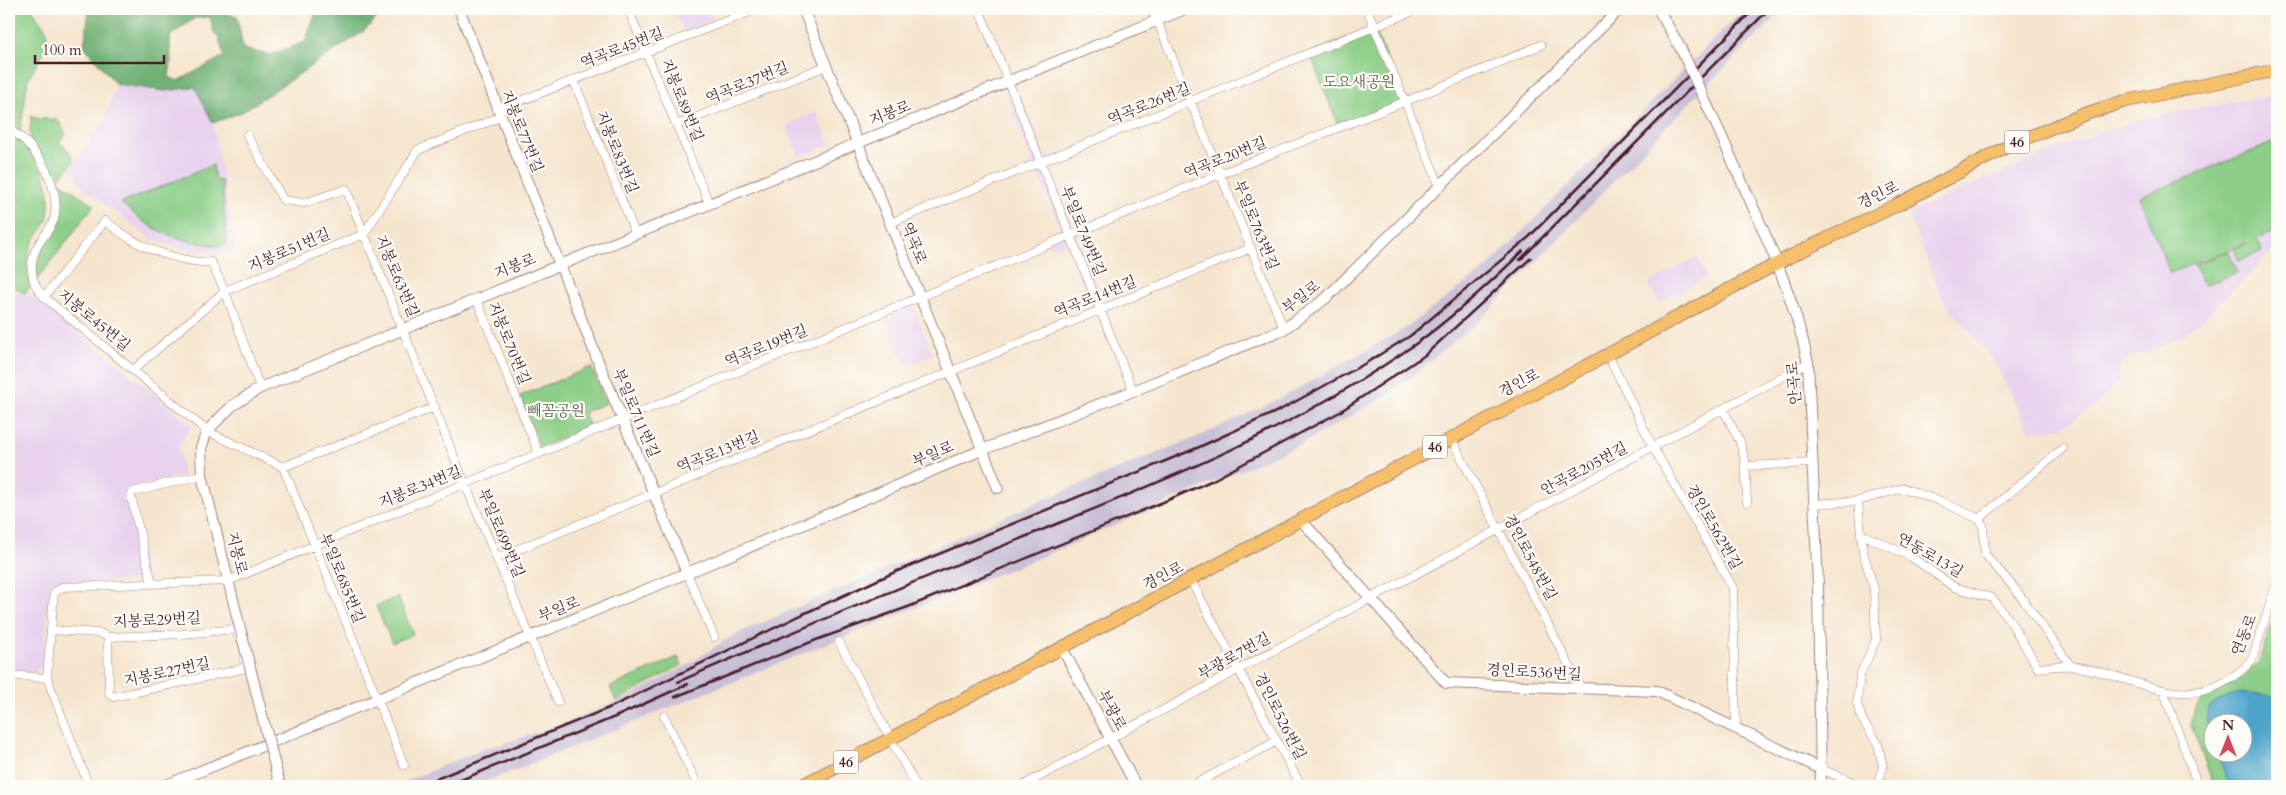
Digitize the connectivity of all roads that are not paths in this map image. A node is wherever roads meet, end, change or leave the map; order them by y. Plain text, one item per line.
1 (458, 9) edge
2 (628, 9) edge
3 (757, 9) edge
4 (802, 9) edge
5 (979, 9) edge
6 (1153, 9) edge
7 (1185, 9) edge
8 (1366, 9) edge
9 (1418, 9) edge
10 (1620, 9) edge
11 (1658, 9) edge
12 (1157, 20) junction
13 (1374, 27) junction
14 (1541, 44) dead end
15 (648, 53) junction
16 (826, 66) junction
17 (2277, 70) edge
18 (574, 81) junction
19 (1007, 81) junction
20 (1190, 102) junction
21 (1404, 102) junction
22 (499, 114) junction
23 (677, 125) junction
24 (9, 130) edge
25 (247, 135) dead end
26 (857, 143) junction
27 (1041, 163) junction
28 (1220, 174) junction
29 (1440, 187) junction
30 (709, 203) junction
31 (890, 223) junction
32 (635, 233) junction
33 (364, 234) junction
34 (1070, 236) junction
35 (1251, 248) junction
36 (1777, 263) junction
37 (560, 264) junction
38 (225, 291) junction
39 (44, 297) junction
40 (476, 298) junction
41 (920, 298) junction
42 (1100, 310) junction
43 (404, 328) junction
44 (1284, 329) junction
45 (1608, 355) junction
46 (1808, 363) junction
47 (133, 370) junction
48 (950, 372) junction
49 (260, 388) junction
50 (1133, 391) junction
51 (434, 407) junction
52 (1723, 410) junction
53 (623, 419) junction
54 (207, 431) junction
55 (1452, 438) junction
56 (1653, 447) junction
57 (2063, 448) dead end
58 (982, 450) junction
59 (539, 454) junction
60 (1813, 463) junction
61 (1745, 466) junction
62 (283, 467) junction
63 (202, 475) junction
64 (465, 484) junction
65 (998, 488) dead end
66 (653, 494) junction
67 (1858, 501) junction
68 (1747, 502) dead end
69 (1815, 504) junction
70 (1979, 519) junction
71 (1301, 520) junction
72 (1500, 530) junction
73 (1861, 534) junction
74 (314, 546) junction
75 (497, 558) junction
76 (687, 573) junction
77 (1190, 579) junction
78 (228, 581) junction
79 (2277, 582) edge
80 (152, 583) junction
81 (1371, 597) junction
82 (237, 624) junction
83 (50, 630) junction
84 (108, 637) junction
85 (530, 637) junction
86 (714, 637) dead end
87 (839, 642) dead end
88 (1062, 648) junction
89 (2071, 666) junction
90 (1239, 668) junction
91 (9, 675) edge
92 (47, 678) junction
93 (1582, 690) junction
94 (2164, 690) junction
95 (2190, 694) joint
96 (377, 698) junction
97 (558, 702) dead end
98 (664, 716) dead end
99 (1736, 728) junction
100 (891, 737) junction
101 (1110, 740) junction
102 (1277, 741) junction
103 (404, 765) dead end
104 (1821, 770) junction
105 (89, 786) edge
106 (164, 786) edge
107 (280, 786) edge
108 (698, 786) edge
109 (801, 786) edge
110 (916, 786) edge
111 (1022, 786) edge
112 (1136, 786) edge
113 (1191, 786) edge
114 (1301, 786) edge
115 (1821, 786) edge
116 (1862, 786) edge
117 (1877, 786) edge
118 (2198, 786) edge

1 - 22 street, 지봉로77번길
2 - 15 street, 지봉로89번길
3 - 15 street, 역곡로45번길
4 - 16 street, 역곡로
5 - 19 street, 부일로749번길
6 - 12 street
7 - 12 street, 지봉로
8 - 13 street
9 - 13 street, 역곡로26번길
10 - 29 street, 부일로
11 - 36 street, 안곡로, bridge
12 - 19 street, 지봉로
12 - 20 street, 부일로763번길
13 - 20 street, 역곡로26번길
13 - 21 street
14 - 21 street, 역곡로20번길
15 - 18 street, 역곡로45번길
15 - 23 street, 지봉로89번길
16 - 23 street, 역곡로37번길
16 - 26 street, 역곡로
17 - 36 main road, 경인로 / 46
18 - 22 street, 역곡로45번길
18 - 32 street, 지봉로83번길
19 - 26 street, 지봉로
19 - 27 street, 부일로749번길
20 - 27 street, 역곡로26번길
20 - 28 street, 부일로763번길
21 - 28 street, 역곡로20번길
21 - 29 street
22 - 33 street, 지봉로63번길
22 - 37 street, 지봉로77번길
23 - 30 street, 지봉로89번길
24 - 39 street
25 - 33 street, 지봉로63번길
26 - 30 street, 지봉로
26 - 31 street, 역곡로
27 - 31 street, 역곡로26번길
27 - 34 street, 부일로749번길
28 - 34 street, 역곡로20번길
28 - 35 street, 부일로763번길
29 - 44 street, 부일로
30 - 32 street, 지봉로
31 - 41 street, 역곡로
32 - 37 street, 지봉로
33 - 38 street, 지봉로51번길
33 - 43 street, 지봉로63번길
34 - 41 street, 역곡로20번길
34 - 42 street, 부일로749번길
35 - 42 street, 역곡로14번길
35 - 44 street, 부일로763번길
36 - 45 main road, 경인로 / 46
36 - 46 street, 안곡로
37 - 40 street, 지봉로
37 - 53 street, 부일로711번길
38 - 39 street, 지봉로45번길
38 - 47 street, 지봉로45번길
38 - 49 street
39 - 47 street, 지봉로45번길
40 - 43 street, 지봉로
40 - 59 street, 지봉로70번길
41 - 48 street, 역곡로
41 - 53 street, 역곡로19번길
42 - 48 street, 역곡로14번길
42 - 50 street, 부일로749번길
43 - 49 street, 지봉로
43 - 51 street, 부일로699번길
44 - 50 street, 부일로
45 - 55 main road, 경인로 / 46
45 - 56 street, 경인로562번길
46 - 52 street, 안곡로205번길
46 - 60 street, 안곡로
47 - 54 street, 지봉로45번길
48 - 58 street, 역곡로
48 - 66 street, 역곡로13번길
49 - 54 street, 지봉로
50 - 58 street, 부일로
51 - 62 street
51 - 64 street, 부일로699번길
52 - 56 street, 안곡로205번길
52 - 61 street
53 - 59 street, 지봉로34번길
53 - 66 street, 부일로711번길
54 - 62 street
54 - 63 street, 지봉로
55 - 71 main road, 경인로 / 46
55 - 72 street, 경인로548번길
56 - 72 street, 안곡로205번길
56 - 99 street, 경인로562번길
57 - 70 street
58 - 65 street, 역곡로
58 - 76 street, 부일로
59 - 64 street, 지봉로34번길
60 - 61 street
60 - 69 street, 안곡로
61 - 68 street
62 - 74 street, 부일로685번길
63 - 78 street, 지봉로
63 - 80 street
64 - 74 street, 지봉로34번길
64 - 75 street, 부일로699번길
66 - 75 street, 역곡로13번길
66 - 76 street, 부일로711번길
67 - 69 street
67 - 70 street
67 - 73 street
69 - 104 street, 안곡로
70 - 89 street, 연동로13길
71 - 77 main road, 경인로 / 46
71 - 81 street, 경인로536번길
72 - 81 street, 안곡로205번길
72 - 93 street, 경인로548번길
73 - 89 street, 연동로13길
73 - 117 street
74 - 78 street, 지봉로34번길
74 - 96 street, 부일로685번길
75 - 85 street, 부일로699번길
76 - 85 street, 부일로
76 - 86 street
77 - 88 main road, 경인로 / 46
77 - 90 street, 경인로526번길
78 - 80 street
78 - 82 street, 지봉로
79 - 95 street, 연동로
80 - 83 street
81 - 90 street, 부광로7번길
81 - 93 street, 경인로536번길
82 - 84 street, 지봉로29번길
82 - 84 street, 지봉로27번길
82 - 107 street, 지봉로, bridge
83 - 84 street, 지봉로29번길
83 - 92 street
85 - 96 street, 부일로
85 - 97 street, 부일로699번길
87 - 100 street
88 - 100 main road, 경인로 / 46
88 - 101 street, 부광로
89 - 94 street, 연동로13길
90 - 101 street, 부광로7번길
90 - 102 street, 경인로526번길
91 - 92 street
92 - 105 street
93 - 99 street, 경인로536번길
94 - 95 street, 연동로13길
94 - 118 street
96 - 103 street, 부일로685번길
96 - 106 street, 부일로
98 - 108 street
99 - 104 street, 경인로536번길
100 - 109 main road, 경인로 / 46
100 - 110 street
101 - 111 street, 부광로7번길
101 - 112 street, 부광로
102 - 113 street
102 - 114 street, 경인로526번길
104 - 115 street, 안곡로
104 - 116 street

